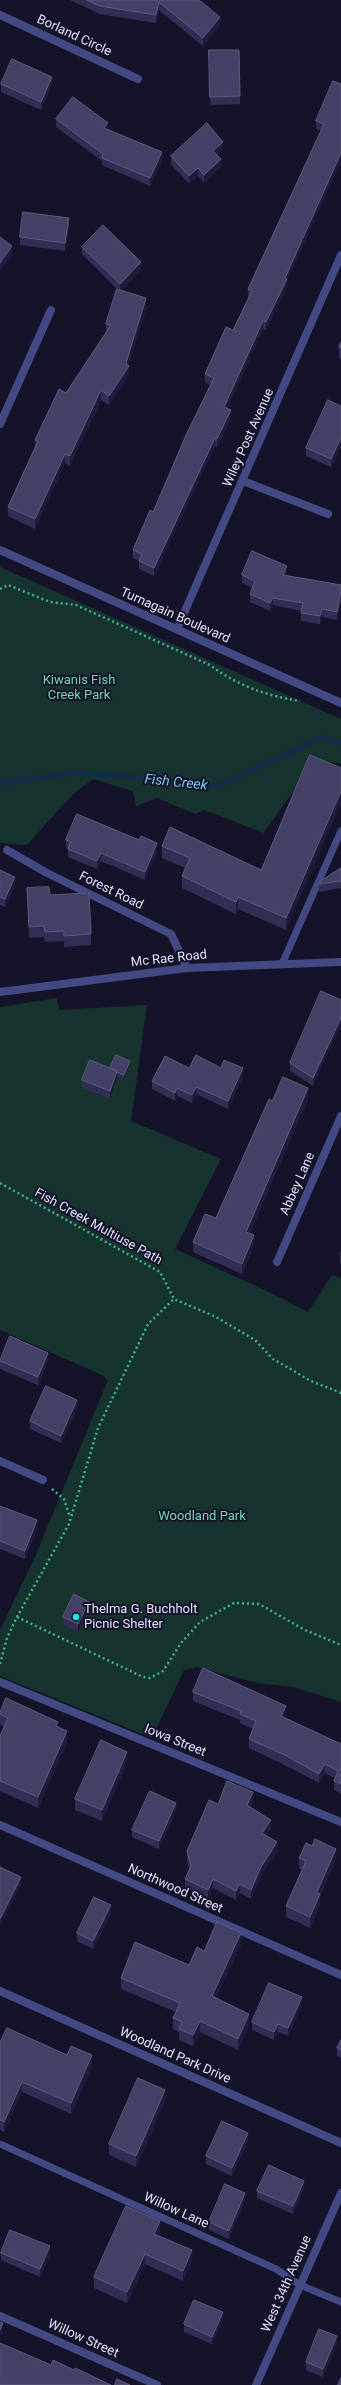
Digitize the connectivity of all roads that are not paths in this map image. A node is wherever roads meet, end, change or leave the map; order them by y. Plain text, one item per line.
1 (0, 15) edge
2 (138, 78) dead end
3 (341, 255) edge
4 (50, 310) dead end
5 (0, 424) edge
6 (243, 481) junction
7 (328, 514) dead end
8 (0, 550) edge
9 (177, 629) junction
10 (341, 704) edge
11 (341, 831) edge
12 (7, 850) dead end
13 (341, 962) edge
14 (282, 964) junction
15 (187, 968) junction
16 (0, 992) edge
17 (341, 1116) edge
18 (277, 1262) dead end
19 (0, 1461) edge
20 (43, 1480) road end
21 (0, 1682) edge
22 (341, 1822) edge
23 (0, 1825) edge
24 (341, 1975) edge
25 (0, 1991) edge
26 (341, 2142) edge
27 (0, 2144) edge
28 (341, 2193) edge
29 (300, 2285) junction
30 (341, 2302) edge
31 (0, 2316) edge
32 (157, 2385) edge
33 (256, 2385) edge

1 - 2 street, Borland Circle
3 - 6 street, Wiley Post Avenue
4 - 5 street
6 - 7 street
6 - 9 street, Wiley Post Avenue
8 - 9 street, Turnagain Boulevard
9 - 10 street, Turnagain Boulevard
11 - 14 lane
12 - 15 street, Forest Road
13 - 14 street, Mc Rae Road
14 - 15 street, Mc Rae Road
15 - 16 street, Mc Rae Road
17 - 18 street, Abbey Lane
19 - 20 street
21 - 22 street, Iowa Street
23 - 24 street, Northwood Street
25 - 26 street, Woodland Park Drive
27 - 29 lane, Willow Lane
28 - 29 street, West 34th Avenue
29 - 30 lane, Willow Lane
29 - 33 street, West 34th Avenue
31 - 32 street, Willow Street

